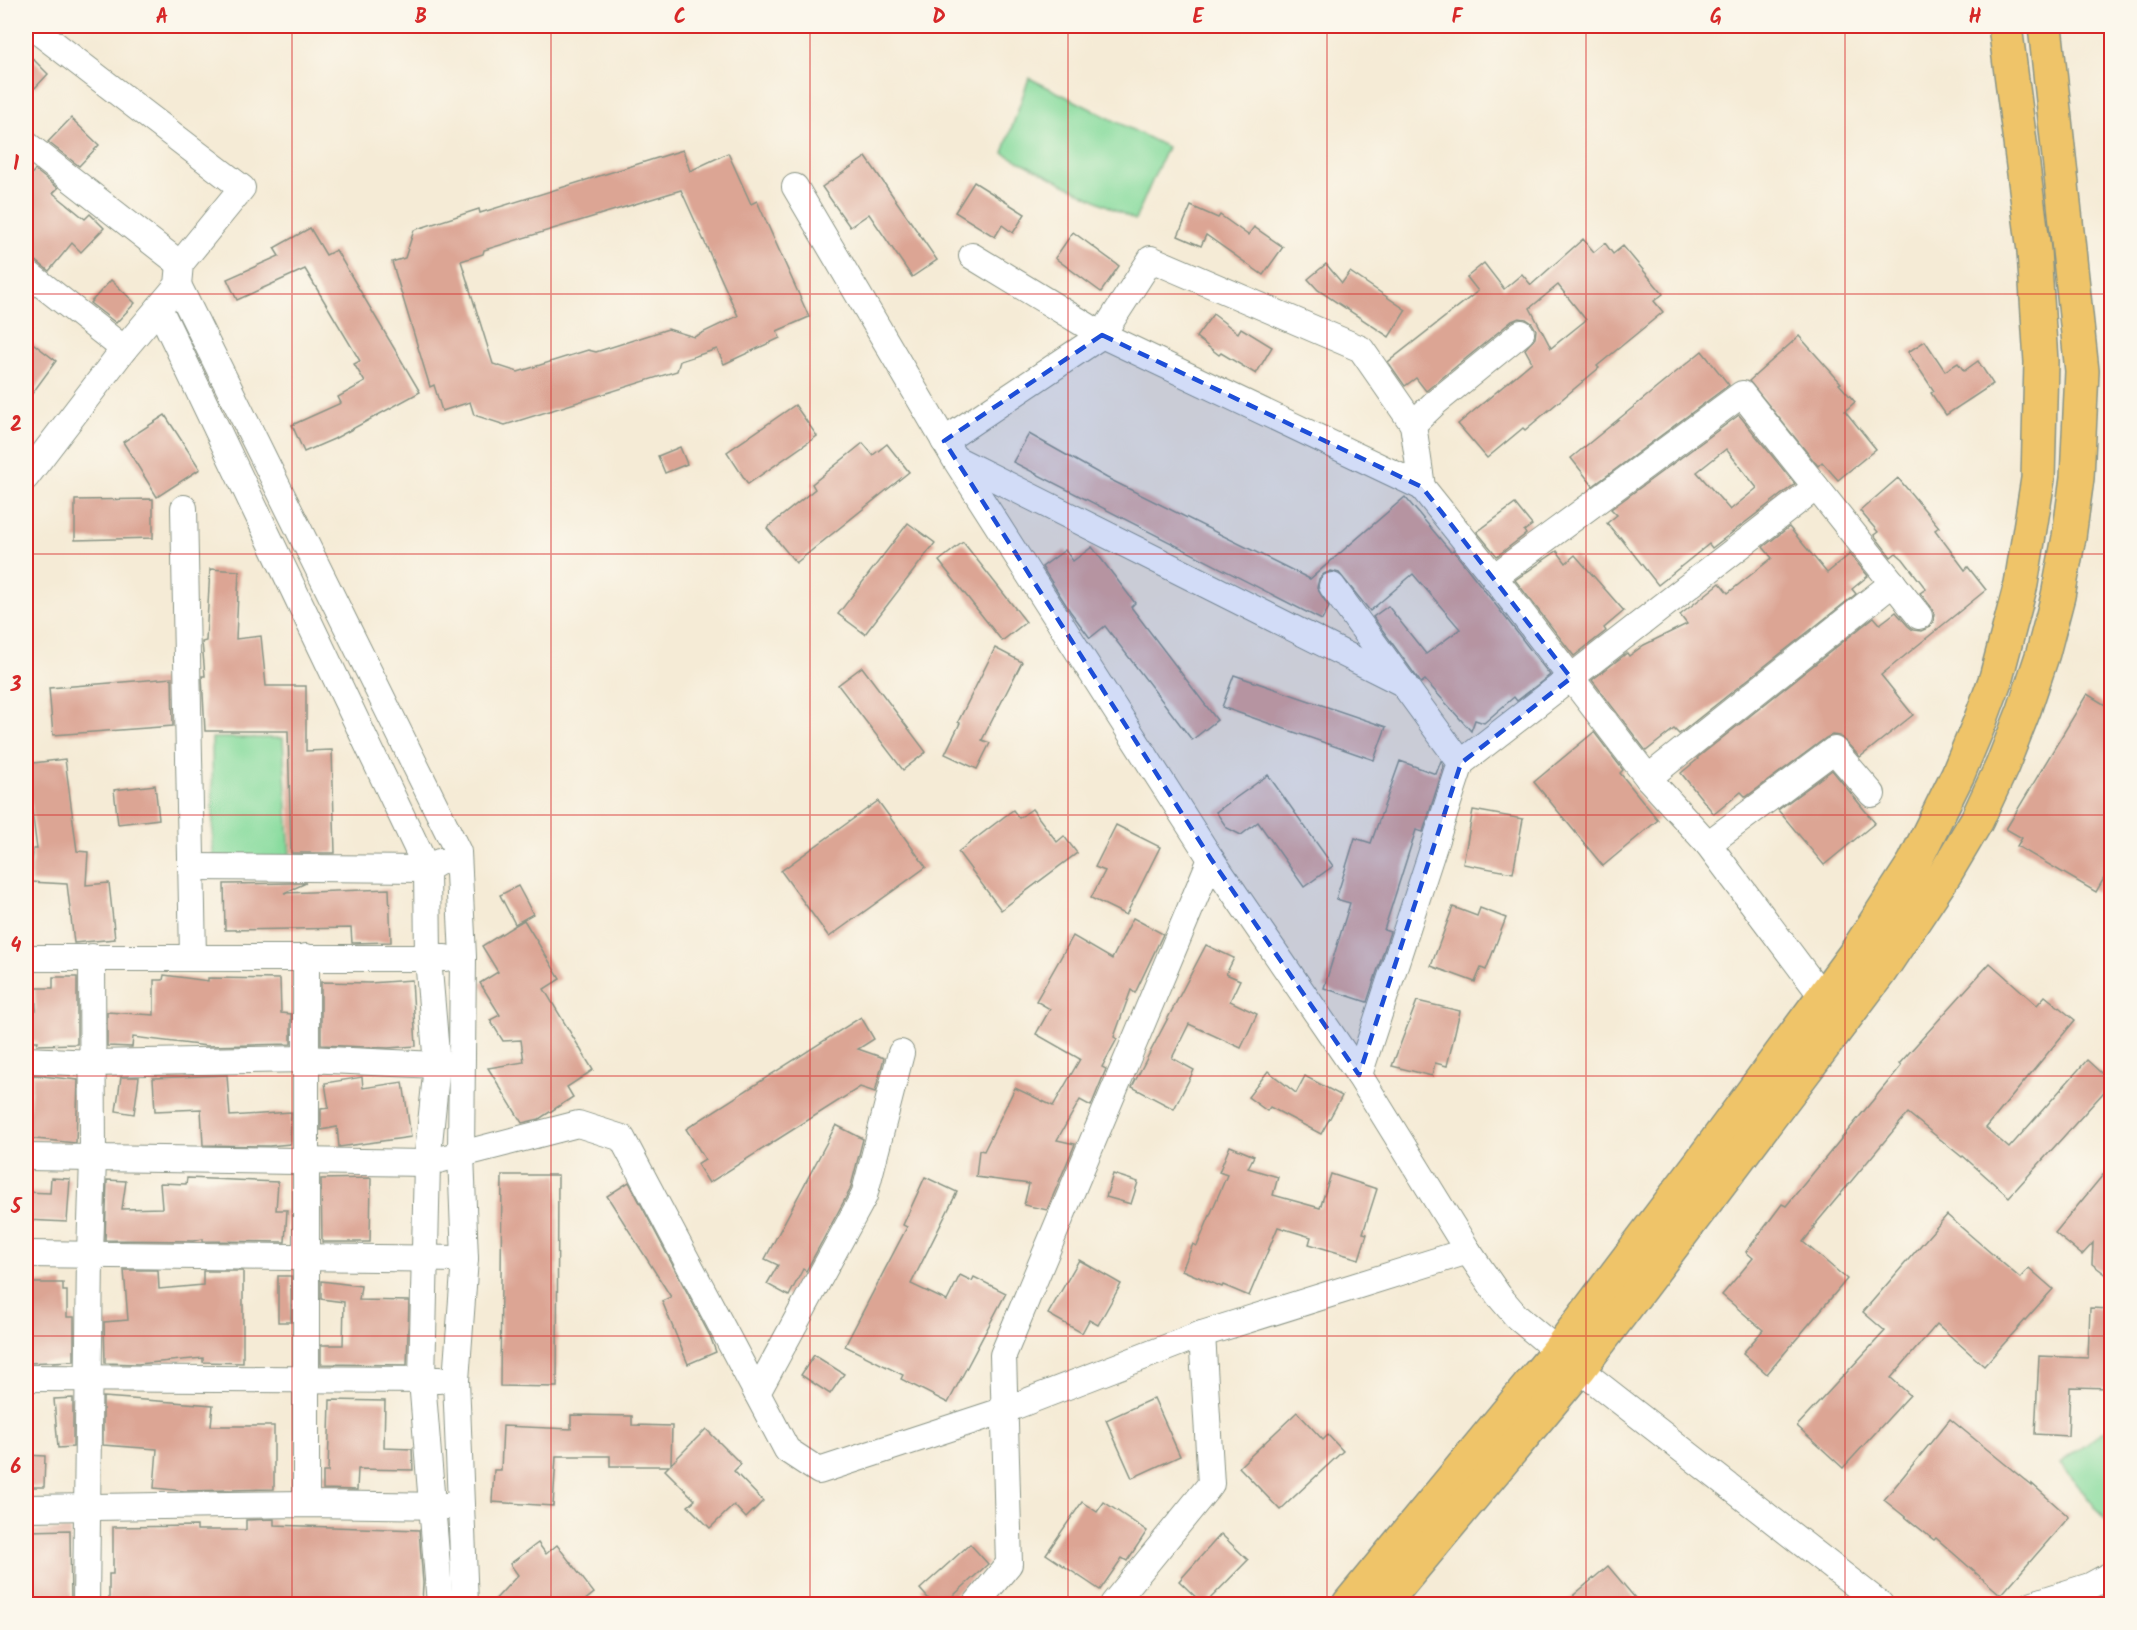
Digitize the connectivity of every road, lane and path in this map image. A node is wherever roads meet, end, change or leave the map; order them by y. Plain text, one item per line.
1 (31, 26) edge
2 (2005, 26) edge
3 (2045, 26) edge
4 (26, 144) edge
5 (795, 187) dead end
6 (972, 256) dead end
7 (179, 275) junction
8 (30, 286) edge
9 (159, 308) junction
10 (1521, 333) dead end
11 (1102, 335) junction
12 (124, 349) junction
13 (1413, 424) junction
14 (950, 450) junction
15 (26, 477) edge
16 (1422, 487) junction
17 (1816, 487) junction
18 (184, 508) dead end
19 (1494, 577) junction
20 (1893, 583) junction
21 (1332, 586) dead end
22 (1919, 615) dead end
23 (1571, 678) junction
24 (1404, 684) junction
25 (1461, 763) junction
26 (1648, 778) junction
27 (1872, 794) dead end
28 (1708, 844) junction
29 (458, 852) junction
30 (1211, 859) junction
31 (191, 867) junction
32 (428, 869) junction
33 (92, 957) junction
34 (193, 957) junction
35 (306, 957) junction
36 (463, 957) junction
37 (26, 958) edge
38 (428, 958) junction
39 (1822, 996) junction
40 (901, 1053) dead end
41 (307, 1059) junction
42 (26, 1060) edge
43 (93, 1063) junction
44 (436, 1065) junction
45 (1359, 1075) junction
46 (461, 1154) junction
47 (26, 1156) edge
48 (93, 1158) junction
49 (307, 1161) junction
50 (427, 1163) junction
51 (1468, 1251) junction
52 (26, 1254) edge
53 (90, 1254) junction
54 (305, 1257) junction
55 (425, 1259) junction
56 (465, 1259) junction
57 (1202, 1334) junction
58 (1569, 1360) junction
59 (26, 1378) edge
60 (88, 1378) junction
61 (305, 1379) junction
62 (422, 1380) junction
63 (456, 1380) junction
64 (757, 1393) junction
65 (1005, 1410) junction
66 (306, 1504) junction
67 (433, 1506) junction
68 (460, 1507) junction
69 (26, 1508) edge
70 (87, 1508) junction
71 (2099, 1588) edge
72 (86, 1605) edge
73 (440, 1605) edge
74 (465, 1605) edge
75 (976, 1605) edge
76 (1113, 1605) edge
77 (1349, 1605) edge
78 (1383, 1605) edge
79 (1880, 1605) edge
80 (2033, 1605) edge

1 - 7 street
2 - 39 main road
3 - 58 main road
4 - 7 street
5 - 14 street
6 - 11 street
7 - 9 street
7 - 29 street
8 - 12 street
9 - 12 street
9 - 32 street
10 - 13 street
11 - 13 street
11 - 14 street
11 - 16 street
12 - 15 street
13 - 16 street
14 - 24 street
14 - 30 street
16 - 19 street
17 - 19 street
17 - 20 street
17 - 23 street
18 - 31 street
19 - 23 street
20 - 22 street
20 - 26 street
21 - 24 street
23 - 25 street
23 - 26 street
24 - 25 street
25 - 45 street
26 - 28 street
27 - 28 street
28 - 39 street
29 - 32 street
29 - 36 street
30 - 45 street
30 - 65 street
31 - 32 street
31 - 34 street
32 - 38 street
33 - 34 street
33 - 37 street
33 - 43 street
34 - 35 street
35 - 38 street
35 - 41 street
36 - 38 street
36 - 46 street
38 - 44 street
39 - 58 main road
40 - 64 street
41 - 43 street
41 - 44 street
41 - 49 street
42 - 43 street
43 - 48 street
44 - 50 street
45 - 51 street
46 - 50 street
46 - 56 street
46 - 64 street
47 - 48 street
48 - 49 street
48 - 53 street
49 - 50 street
49 - 54 street
50 - 55 street
51 - 57 street
51 - 58 street
52 - 53 street
53 - 54 street
53 - 60 street
54 - 55 street
54 - 61 street
55 - 56 street
55 - 62 street
56 - 63 street
57 - 65 street
57 - 76 street
58 - 77 main road
58 - 78 main road
58 - 79 street
59 - 60 street
60 - 61 street
60 - 70 street
61 - 62 street
61 - 66 street
62 - 63 street
62 - 67 street
63 - 68 street
64 - 65 street
65 - 75 street
66 - 67 street
66 - 70 street
67 - 68 street
67 - 73 street
68 - 74 street
69 - 70 street
70 - 72 street
71 - 80 street

